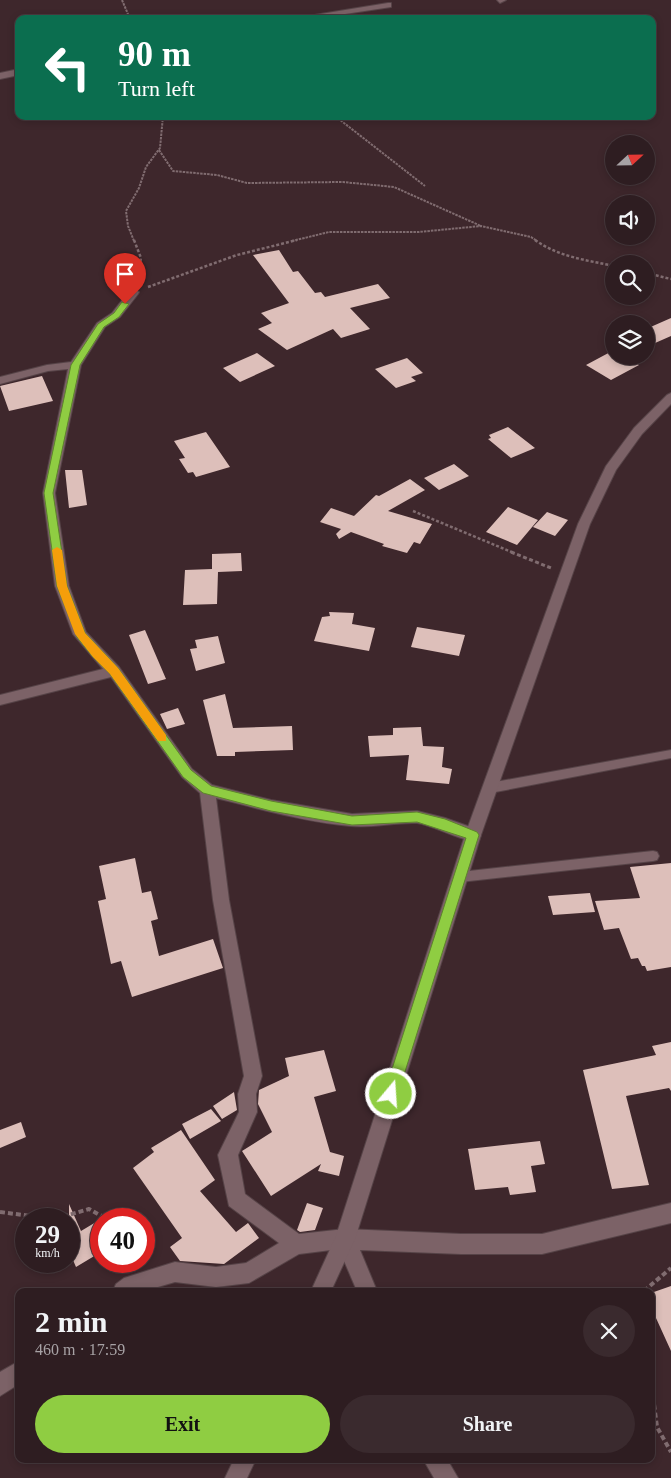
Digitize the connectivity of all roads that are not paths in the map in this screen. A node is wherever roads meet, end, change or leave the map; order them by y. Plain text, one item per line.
1 (388, 5) dead end
2 (321, 15) edge
3 (15, 73) edge
4 (0, 76) edge
5 (134, 292) road end
6 (75, 365) junction
7 (0, 381) edge
8 (671, 397) edge
9 (114, 671) junction
10 (0, 700) edge
11 (671, 754) edge
12 (490, 788) junction
13 (207, 790) junction
14 (473, 835) junction
15 (653, 856) dead end
16 (460, 877) junction
17 (671, 1213) edge
18 (345, 1239) junction
19 (296, 1244) junction
20 (127, 1288) edge
21 (322, 1288) edge
22 (366, 1288) edge
23 (15, 1374) edge
24 (0, 1385) edge
25 (243, 1463) edge
26 (437, 1463) edge
27 (236, 1478) edge
28 (447, 1478) edge

1 - 2 street
3 - 4 street
5 - 6 street
6 - 7 street
6 - 9 street
8 - 12 street
9 - 10 street
9 - 13 street
11 - 12 lane
12 - 14 street
13 - 14 street
13 - 19 street
14 - 16 street
15 - 16 lane
16 - 18 street
17 - 18 street
18 - 19 street
18 - 21 street
18 - 22 street
19 - 20 street
23 - 24 street
25 - 27 street
26 - 28 street

